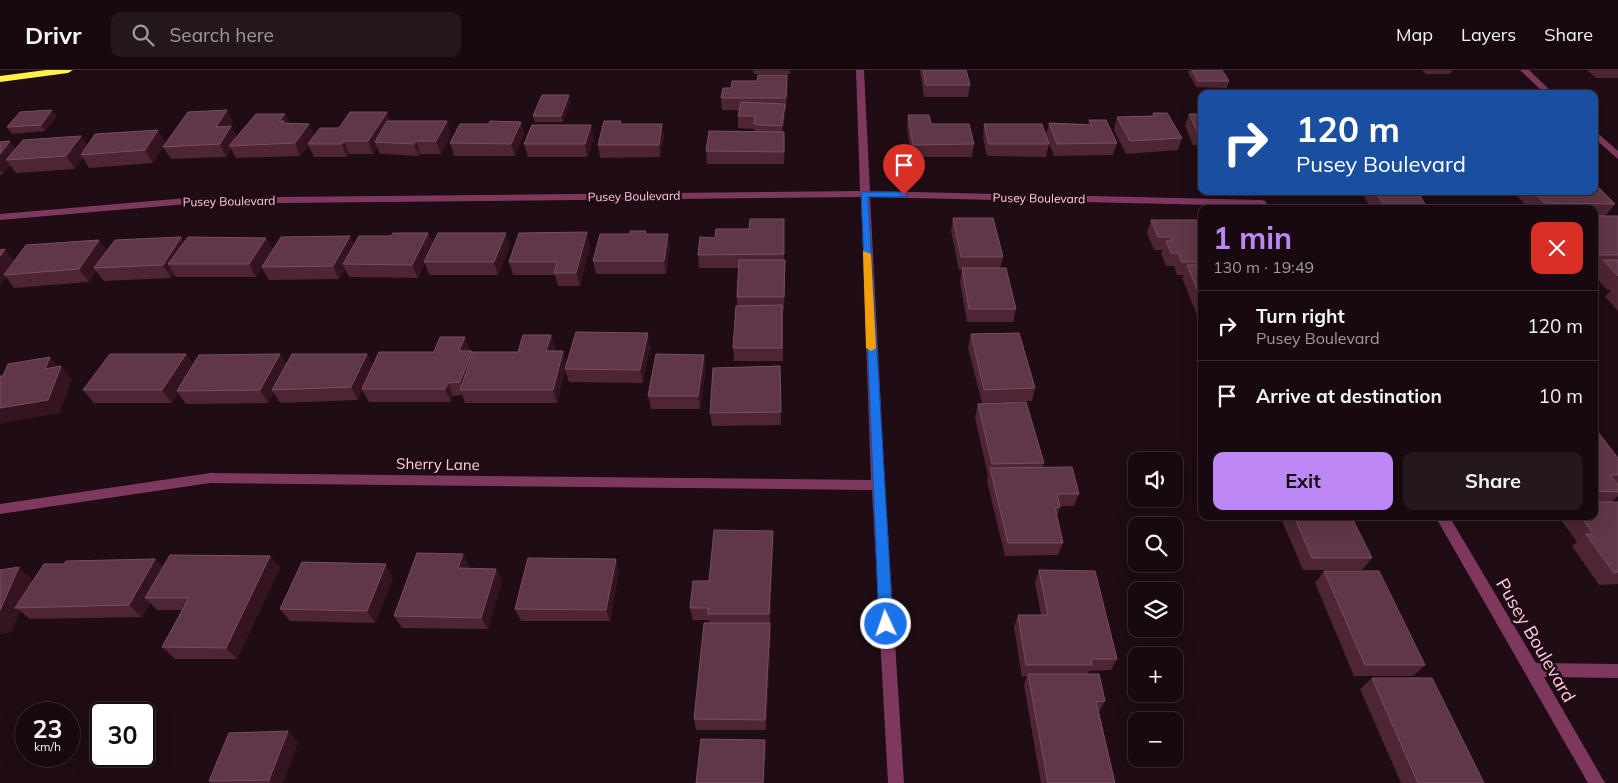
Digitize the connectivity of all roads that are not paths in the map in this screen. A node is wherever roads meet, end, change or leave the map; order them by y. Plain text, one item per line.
1 (68, 70) edge
2 (860, 70) edge
3 (1524, 70) edge
4 (0, 79) edge
5 (1546, 90) edge
6 (1598, 137) edge
7 (1618, 156) edge
8 (864, 194) junction
9 (1263, 205) edge
10 (0, 217) edge
11 (878, 485) junction
12 (0, 509) edge
13 (1444, 520) edge
14 (1531, 670) junction
15 (1618, 671) edge
16 (896, 783) edge
17 (1597, 783) edge

1 - 4 highway
2 - 8 street
3 - 5 street
6 - 7 street
8 - 9 street, Pusey Boulevard
8 - 10 street, Pusey Boulevard
8 - 11 street
11 - 12 street, Sherry Lane
11 - 16 street
13 - 14 street, Pusey Boulevard
14 - 15 street
14 - 17 street, Pusey Boulevard

